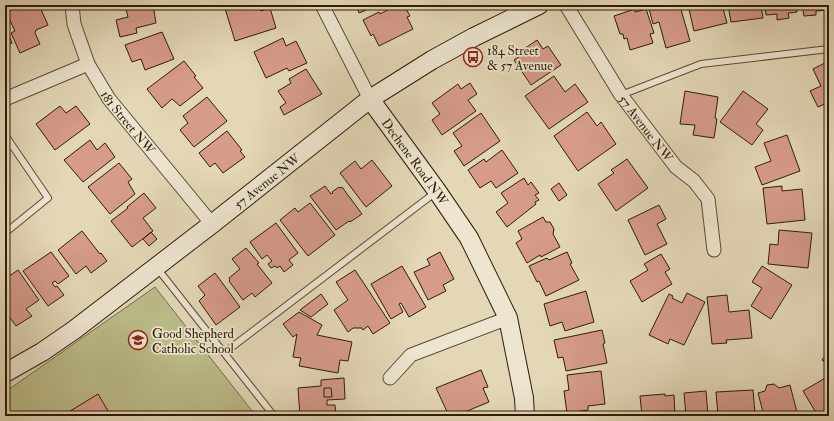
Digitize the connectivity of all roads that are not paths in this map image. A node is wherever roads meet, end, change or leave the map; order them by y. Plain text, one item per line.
1 (72, 5) edge
2 (322, 5) edge
3 (539, 5) edge
4 (566, 5) edge
5 (829, 49) edge
6 (88, 64) junction
7 (621, 95) junction
8 (5, 99) edge
9 (370, 100) junction
10 (5, 135) edge
11 (437, 191) junction
12 (212, 224) junction
13 (5, 233) edge
14 (714, 250) dead end
15 (156, 267) junction
16 (508, 318) junction
17 (224, 353) junction
18 (5, 373) edge
19 (390, 378) dead end
20 (274, 416) edge
21 (525, 416) edge

1 - 6 street, 181 Street NW
2 - 9 street, Dechene Road NW
3 - 9 street, 57 Avenue NW
4 - 7 street, 57 Avenue NW
5 - 7 lane
6 - 8 street
6 - 12 street, 181 Street NW
7 - 14 street, 57 Avenue NW
9 - 11 street, Dechene Road NW
9 - 12 street, 57 Avenue NW
10 - 13 lane
11 - 16 street, Dechene Road NW
11 - 17 lane
12 - 15 street, 57 Avenue NW
15 - 17 lane
15 - 18 street, 57 Avenue NW
16 - 19 street
16 - 21 street, Dechene Road NW
17 - 20 lane

